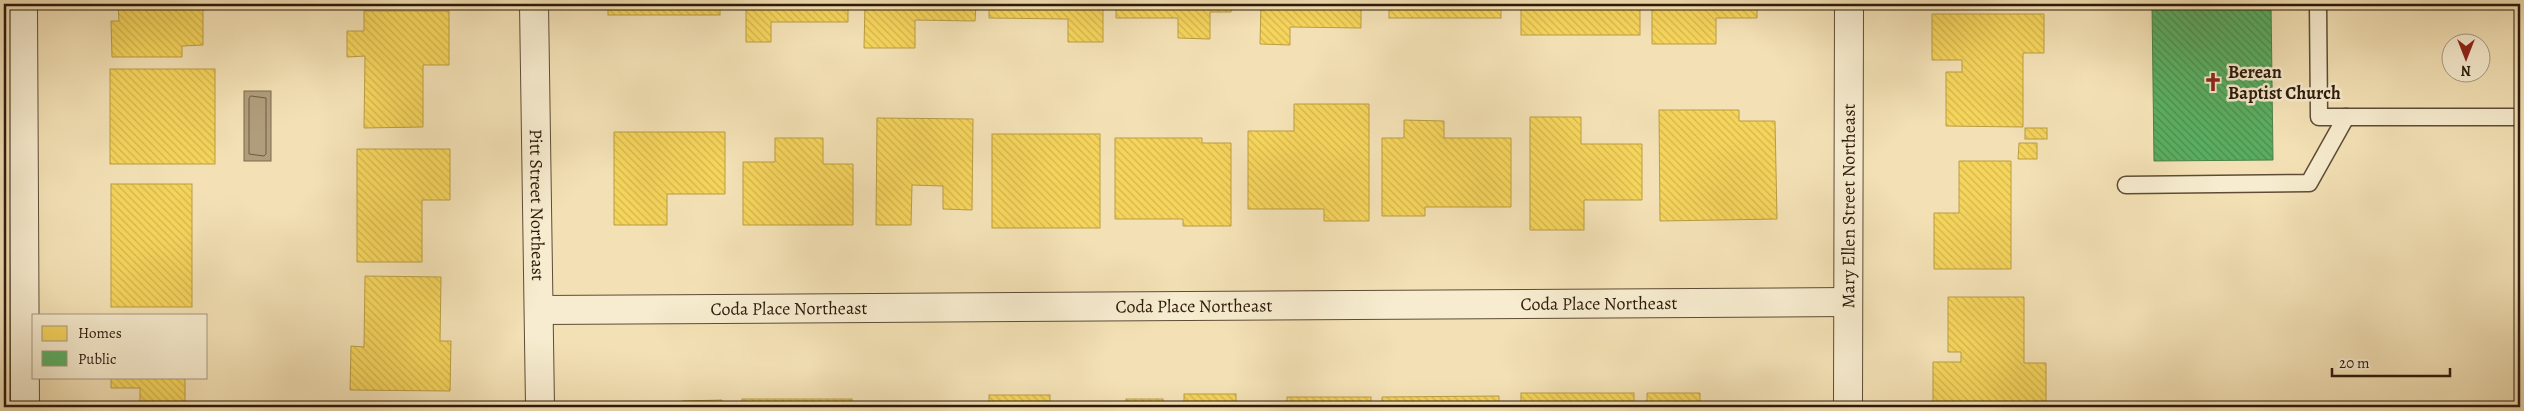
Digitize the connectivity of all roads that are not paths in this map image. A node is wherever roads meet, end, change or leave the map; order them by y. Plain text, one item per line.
1 (23, 4) edge
2 (534, 4) edge
3 (1849, 4) edge
4 (2318, 4) edge
5 (2520, 117) edge
6 (2346, 118) junction
7 (2126, 185) dead end
8 (1847, 302) junction
9 (540, 310) junction
10 (25, 407) edge
11 (540, 407) edge
12 (1848, 407) edge

1 - 10 street
2 - 9 street, Pitt Street Northeast
3 - 8 street, Mary Ellen Street Northeast
4 - 6 lane
5 - 6 lane
6 - 7 lane
8 - 9 street, Coda Place Northeast
8 - 12 street, Mary Ellen Street Northeast
9 - 11 street, Pitt Street Northeast

